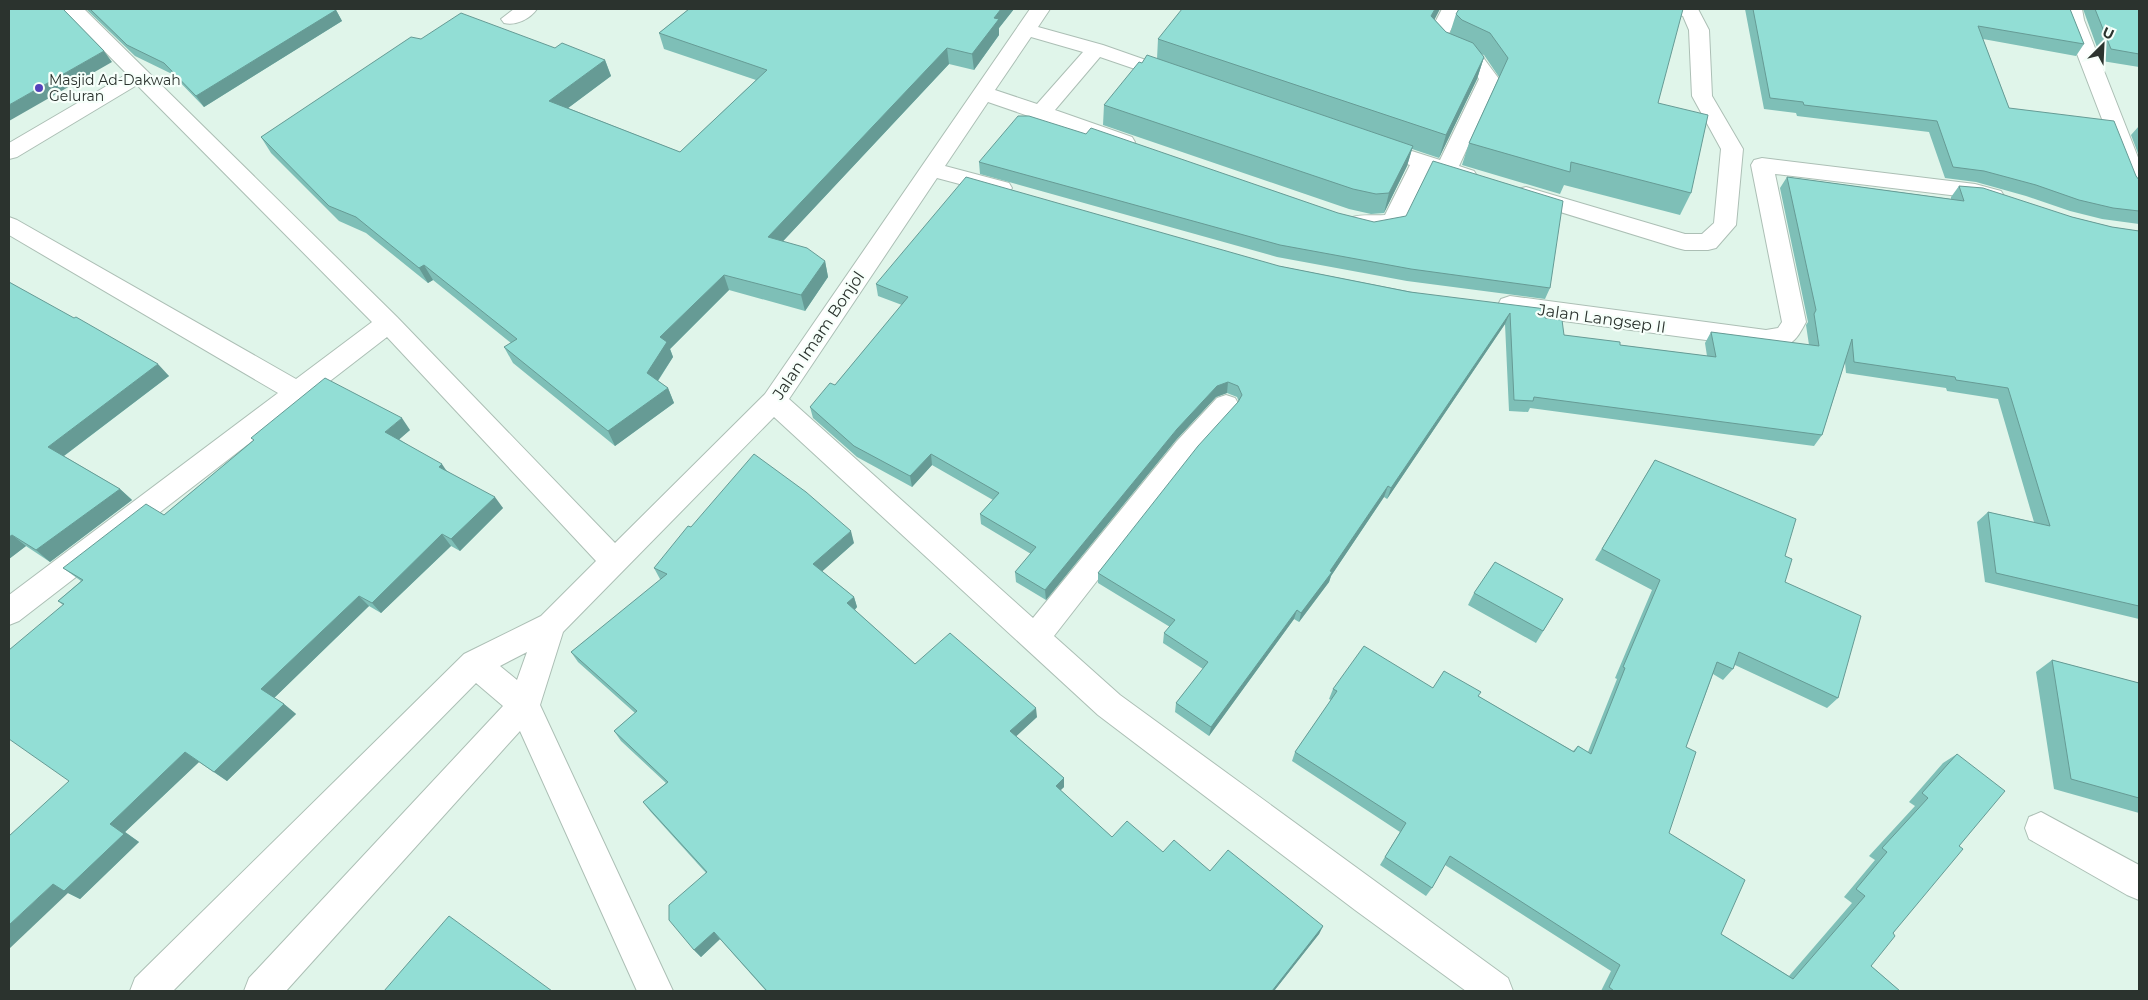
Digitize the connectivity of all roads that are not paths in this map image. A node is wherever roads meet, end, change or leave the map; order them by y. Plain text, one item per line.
1 (73, 9) edge
2 (1040, 9) edge
3 (1452, 9) edge
4 (1679, 9) edge
5 (2072, 9) edge
6 (1027, 30) junction
7 (1096, 49) junction
8 (140, 75) junction
9 (1190, 82) edge
10 (983, 93) junction
11 (1041, 113) junction
12 (2129, 137) edge
13 (1358, 140) edge
14 (1142, 148) edge
15 (9, 152) edge
16 (1423, 162) junction
17 (930, 169) junction
18 (1446, 170) junction
19 (2139, 187) edge
20 (1022, 194) edge
21 (2009, 200) edge
22 (1344, 218) edge
23 (9, 225) edge
24 (1486, 302) edge
25 (388, 324) junction
26 (298, 392) junction
27 (774, 401) junction
28 (1226, 405) dead end
29 (615, 562) junction
30 (13, 602) edge
31 (551, 625) junction
32 (1035, 638) junction
33 (475, 664) junction
34 (524, 705) junction
35 (2040, 828) dead end
36 (2139, 882) edge
37 (148, 991) edge
38 (262, 991) edge
39 (655, 991) edge
40 (1495, 991) edge

1 - 8 street
2 - 6 street, Jalan Imam Bonjol
3 - 18 street
4 - 18 street
5 - 12 street
6 - 7 street
6 - 10 street, Jalan Imam Bonjol
7 - 9 street
7 - 11 street
8 - 15 street
8 - 25 street
10 - 11 street
10 - 17 street, Jalan Imam Bonjol
11 - 14 street
12 - 19 street
13 - 16 street
16 - 18 street
16 - 22 street
17 - 20 street
17 - 27 street, Jalan Imam Bonjol
21 - 24 street, Jalan Langsep II
23 - 26 street
25 - 26 street
25 - 29 street
26 - 30 street
27 - 29 street, Jalan Imam Bonjol
27 - 32 street
28 - 32 street
29 - 31 street, Jalan Imam Bonjol
31 - 33 street
31 - 34 street
32 - 40 street
33 - 34 street
33 - 37 street
34 - 38 street
34 - 39 street
35 - 36 street

